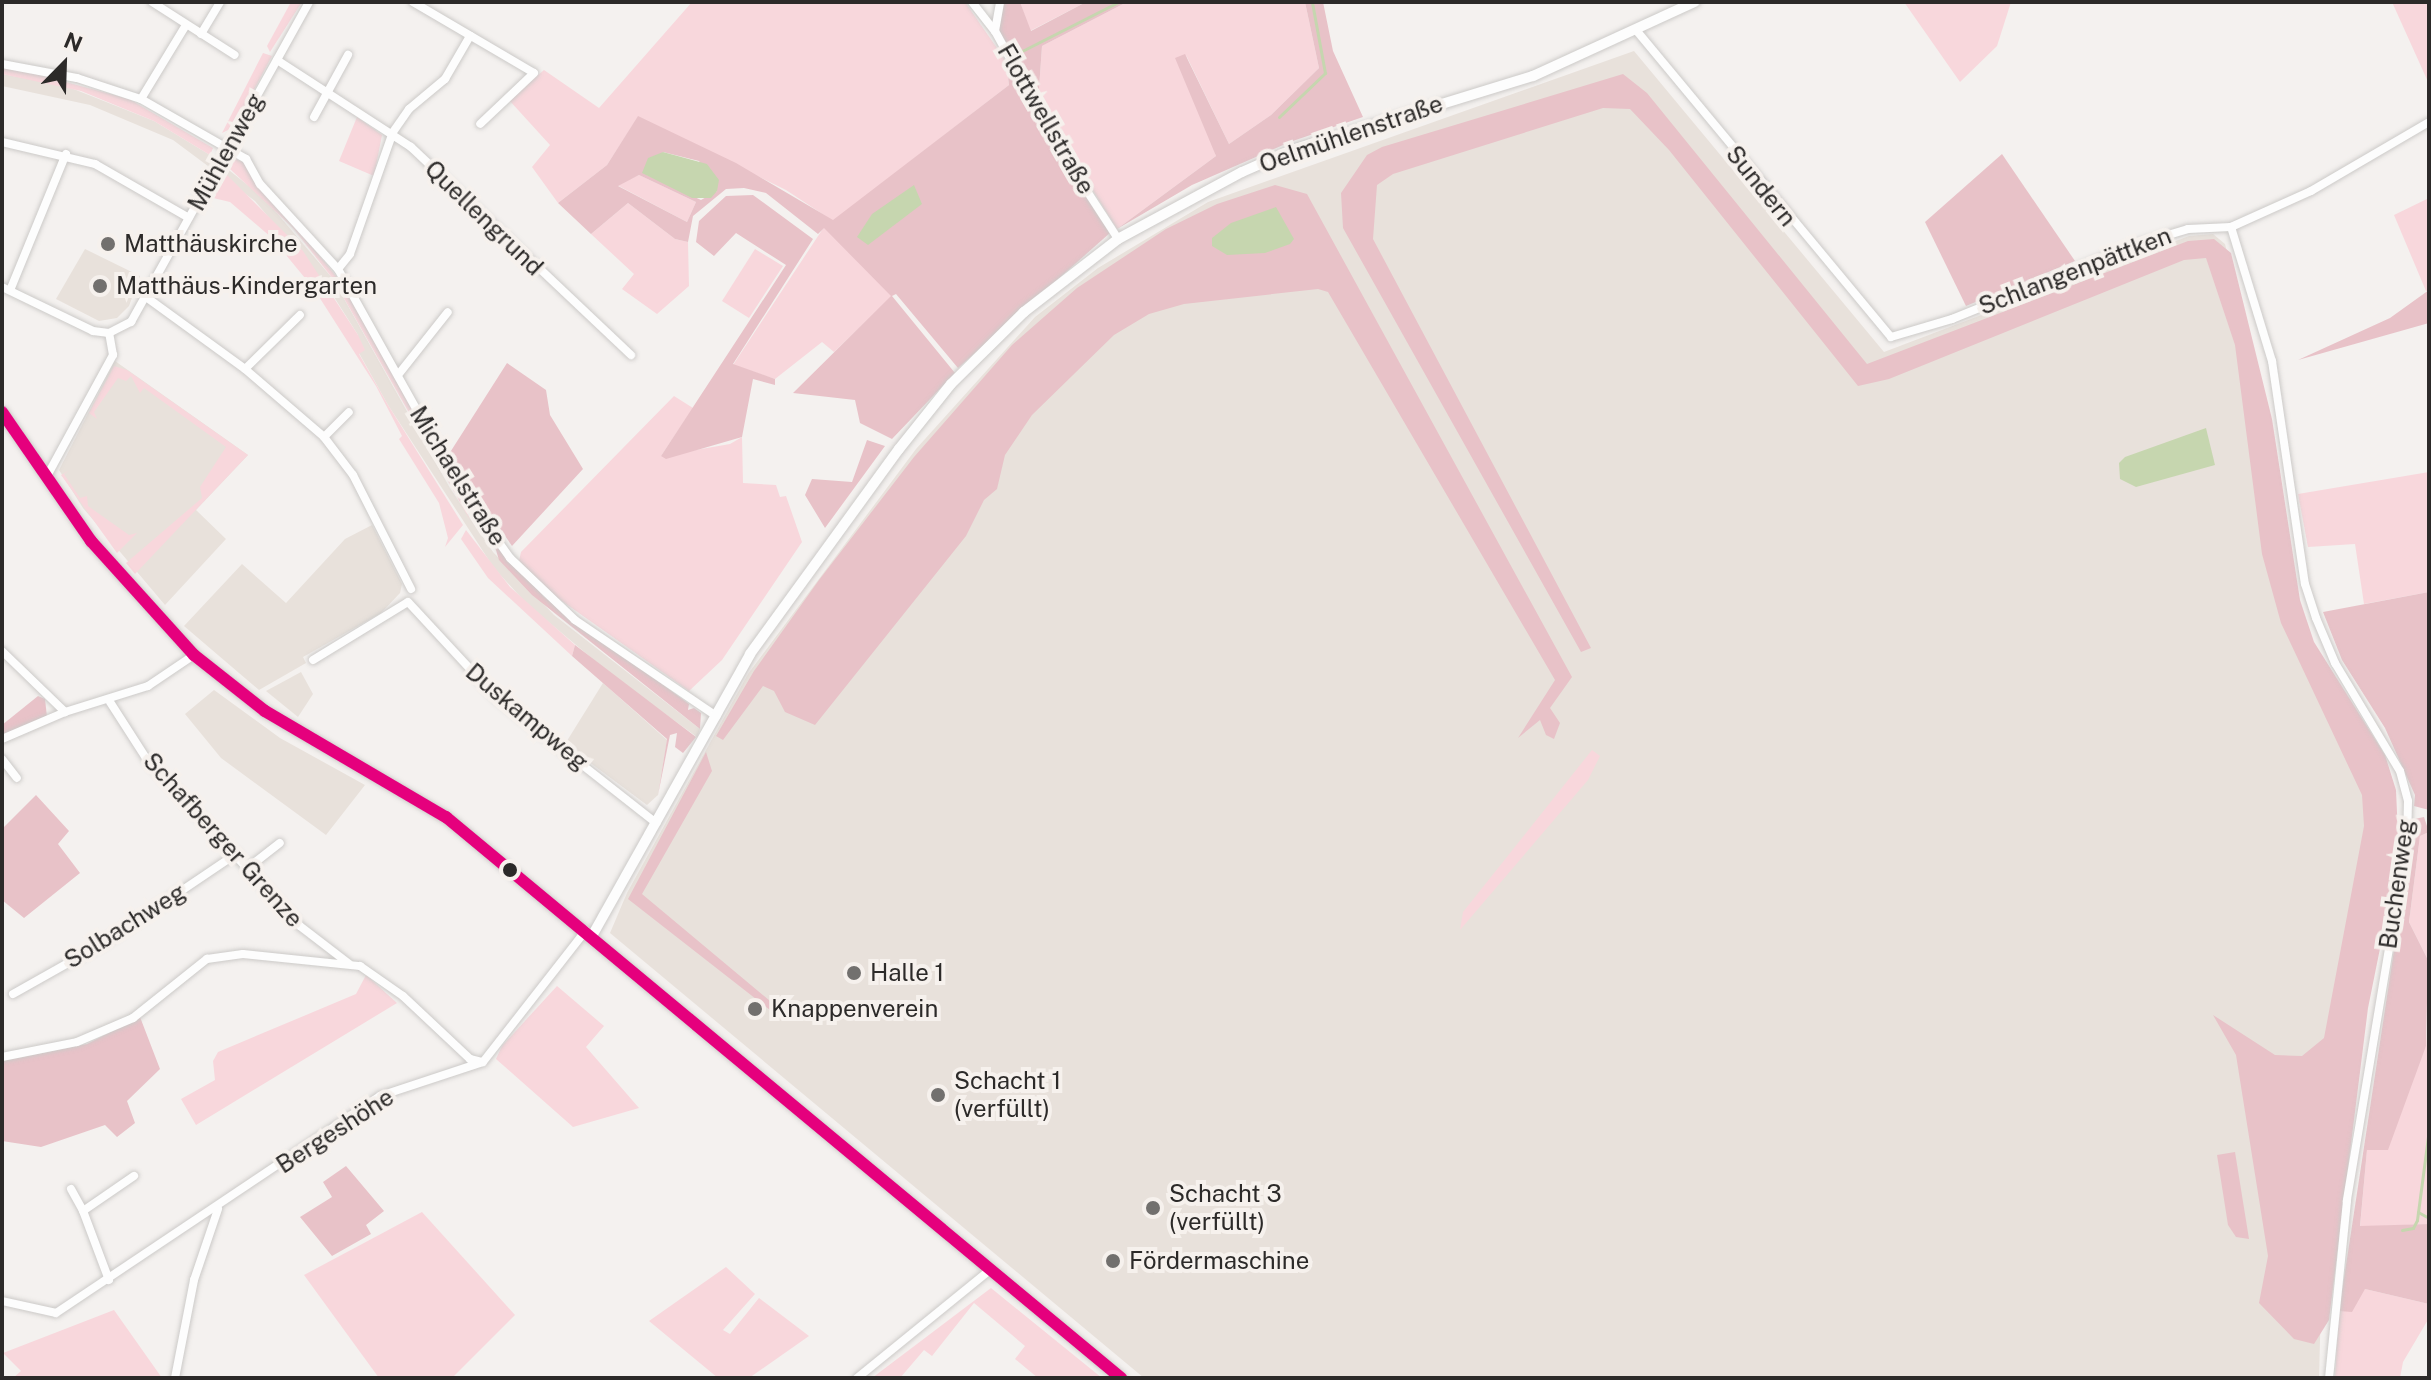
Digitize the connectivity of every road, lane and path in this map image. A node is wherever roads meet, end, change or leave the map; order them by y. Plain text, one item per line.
1 (152, 2) edge
2 (220, 2) edge
3 (309, 2) edge
4 (413, 2) edge
5 (972, 2) edge
6 (1000, 2) edge
7 (1695, 2) edge
8 (186, 25) junction
9 (1636, 30) junction
10 (995, 31) junction
11 (201, 34) junction
12 (470, 36) junction
13 (235, 55) dead end
14 (348, 55) dead end
15 (277, 60) junction
16 (2, 64) edge
17 (327, 93) junction
18 (141, 99) junction
19 (314, 117) dead end
20 (2429, 122) edge
21 (480, 124) dead end
22 (393, 132) junction
23 (2, 142) edge
24 (228, 148) junction
25 (66, 154) junction
26 (189, 218) junction
27 (2231, 227) junction
28 (1118, 239) junction
29 (338, 269) junction
30 (6, 288) edge
31 (146, 297) junction
32 (448, 312) dead end
33 (300, 315) dead end
34 (109, 333) junction
35 (1891, 337) joint
36 (631, 355) dead end
37 (245, 369) junction
38 (398, 375) junction
39 (2, 412) edge
40 (349, 412) dead end
41 (324, 437) junction
42 (47, 476) junction
43 (411, 589) dead end
44 (2, 651) edge
45 (194, 655) junction
46 (313, 660) dead end
47 (110, 702) junction
48 (65, 712) junction
49 (716, 716) junction
50 (2, 739) edge
51 (2, 759) edge
52 (17, 778) dead end
53 (656, 823) junction
54 (280, 843) dead end
55 (236, 854) junction
56 (249, 867) junction
57 (589, 933) junction
58 (351, 964) junction
59 (13, 994) dead end
60 (2, 1057) edge
61 (483, 1062) junction
62 (134, 1176) dead end
63 (71, 1189) dead end
64 (218, 1209) junction
65 (83, 1211) junction
66 (991, 1269) junction
67 (109, 1280) junction
68 (2, 1301) edge
69 (175, 1378) edge
70 (857, 1378) edge
71 (1121, 1378) edge
72 (2329, 1378) edge

1 - 8 street
2 - 11 street
3 - 15 street, Mühlenweg
4 - 12 street
5 - 10 street, Flottwellstraße
6 - 10 street
7 - 9 street, Oelmühlenstraße
8 - 11 street
8 - 18 street
9 - 28 street, Oelmühlenstraße
9 - 35 street, Sundern
10 - 28 street, Flottwellstraße
11 - 13 street
12 - 21 street
12 - 22 street
14 - 17 street
15 - 17 street, Quellengrund
15 - 24 street, Mühlenweg
16 - 18 street, Michaelstraße
17 - 19 street
17 - 22 street, Quellengrund
18 - 24 street, Michaelstraße
20 - 27 street, Schlangenpättken
22 - 29 street
22 - 36 street, Quellengrund
23 - 25 street
24 - 26 street, Mühlenweg
24 - 29 street, Michaelstraße
25 - 26 street
25 - 30 street
26 - 31 street, Mühlenweg
27 - 35 street, Schlangenpättken
27 - 72 street, Buchenweg
28 - 49 street, Oelmühlenstraße
29 - 38 street, Michaelstraße
30 - 34 street
31 - 34 street, Mühlenweg
31 - 37 street
32 - 38 street
33 - 37 street
34 - 42 street
37 - 41 street
38 - 49 street, Michaelstraße
39 - 42 main road
40 - 41 street
41 - 43 street
42 - 45 main road
44 - 48 street
45 - 47 street
45 - 57 main road
46 - 53 street, Duskampweg
47 - 48 street
47 - 55 street, Schafberger Grenze
48 - 50 street
49 - 53 street, Oelmühlenstraße
51 - 52 street
53 - 57 street, Oelmühlenstraße
54 - 56 street
55 - 56 street, Schafberger Grenze
55 - 59 street, Solbachweg
56 - 58 street, Schafberger Grenze
57 - 61 street
57 - 66 main road
58 - 60 street
58 - 61 street, Schafberger Grenze
61 - 64 street, Bergeshöhe
62 - 65 street
63 - 65 street
64 - 67 street, Bergeshöhe
64 - 69 street
65 - 67 street
66 - 70 street
66 - 71 main road
67 - 68 street, Bergeshöhe

